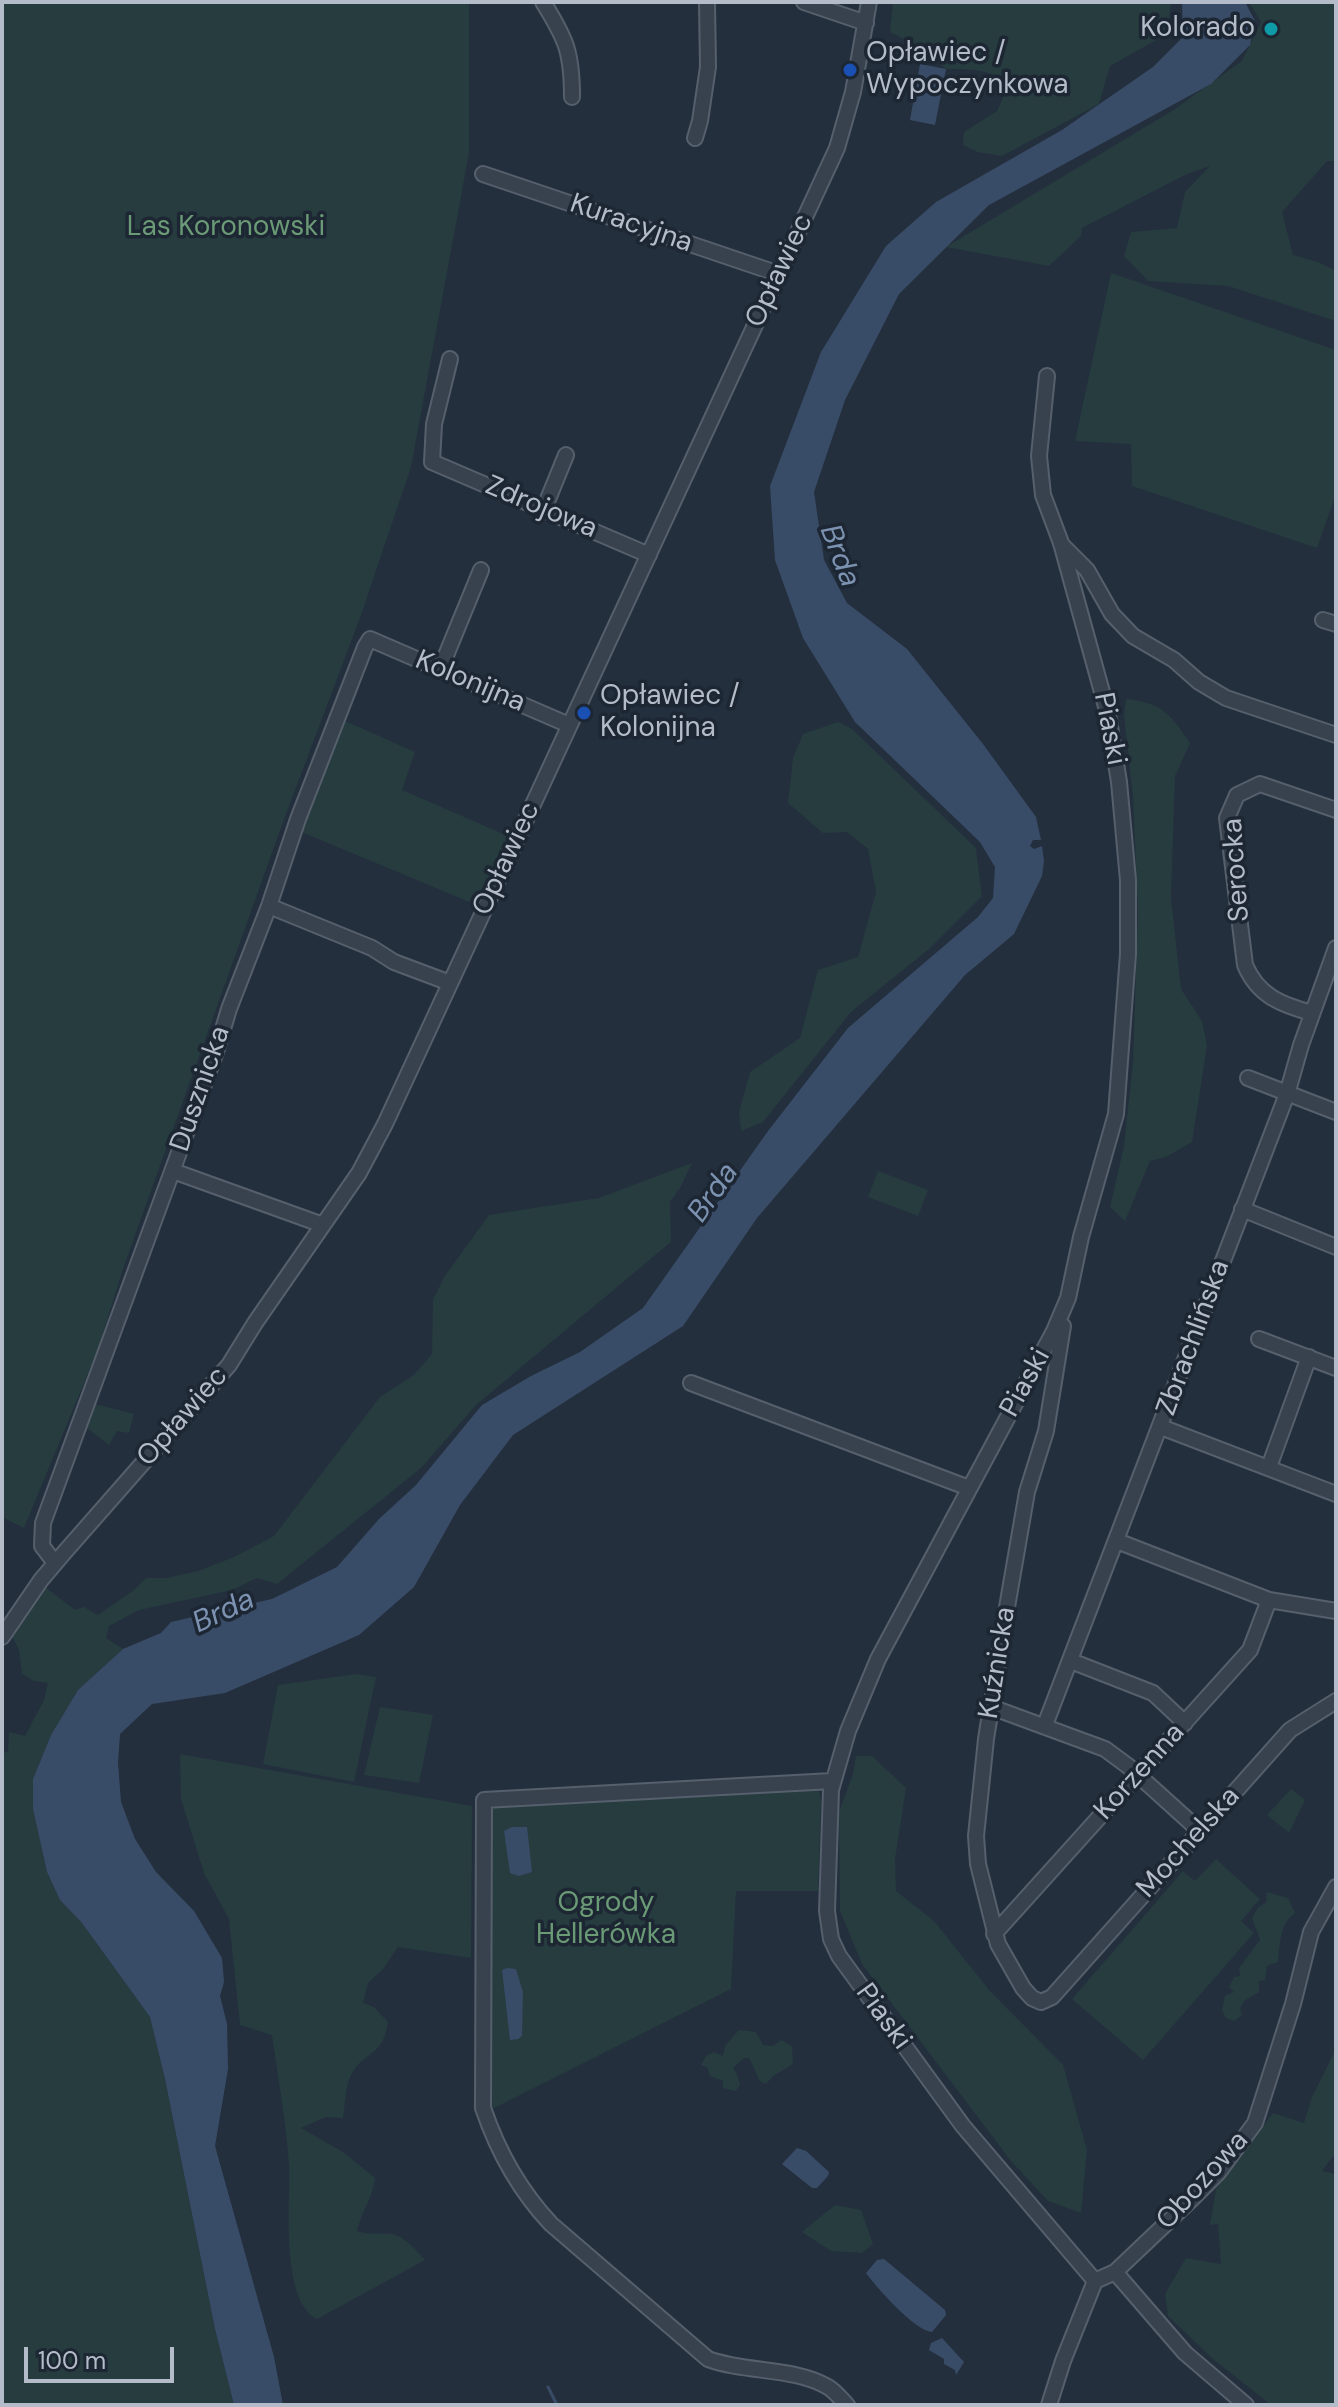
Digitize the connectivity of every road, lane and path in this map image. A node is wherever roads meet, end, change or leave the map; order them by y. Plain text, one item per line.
1 (543, 2) edge
2 (707, 2) edge
3 (804, 2) edge
4 (869, 2) edge
5 (866, 23) junction
6 (572, 97) dead end
7 (695, 138) dead end
8 (483, 174) dead end
9 (779, 274) junction
10 (450, 359) dead end
11 (1047, 376) dead end
12 (566, 455) dead end
13 (544, 509) junction
14 (1061, 543) junction
15 (649, 555) junction
16 (481, 570) dead end
17 (370, 639) joint
18 (440, 670) junction
19 (569, 725) junction
20 (1336, 735) edge
21 (1336, 810) edge
22 (269, 906) junction
23 (1336, 948) edge
24 (450, 983) junction
25 (1312, 1013) junction
26 (1248, 1078) dead end
27 (1287, 1094) junction
28 (1336, 1112) edge
29 (173, 1171) junction
30 (1242, 1209) junction
31 (323, 1225) junction
32 (1336, 1247) edge
33 (1068, 1298) junction
34 (1259, 1339) dead end
35 (1309, 1357) junction
36 (1336, 1368) edge
37 (691, 1383) dead end
38 (1161, 1427) junction
39 (1269, 1467) junction
40 (969, 1488) junction
41 (1336, 1494) edge
42 (1117, 1541) junction
43 (55, 1563) junction
44 (1269, 1600) junction
45 (1336, 1611) edge
46 (2, 1637) edge
47 (1071, 1661) junction
48 (1336, 1701) edge
49 (991, 1707) junction
50 (1185, 1723) junction
51 (1045, 1725) junction
52 (1138, 1775) junction
53 (832, 1781) junction
54 (1200, 1831) junction
55 (1336, 1887) edge
56 (994, 1934) junction
57 (1052, 1997) joint
58 (1115, 2272) junction
59 (1095, 2281) junction
60 (847, 2405) edge
61 (1049, 2405) edge
62 (1246, 2405) edge

1 - 6 street
2 - 7 street
3 - 5 street
4 - 5 street, Opławiec
5 - 9 street, Opławiec
8 - 9 street, Kuracyjna
9 - 15 street, Opławiec
10 - 13 street, Zdrojowa
11 - 14 street, Piaski
12 - 13 street
13 - 15 street, Zdrojowa
14 - 20 street
14 - 33 street, Piaski
15 - 19 street, Opławiec
16 - 18 street
17 - 18 street, Kolonijna
17 - 22 street, Dusznicka
18 - 19 street, Kolonijna
19 - 24 street, Opławiec
21 - 25 street, Serocka
22 - 24 street
22 - 29 street, Dusznicka
23 - 25 street, Zbrachlińska
24 - 31 street, Opławiec
25 - 27 street, Zbrachlińska
26 - 27 street
27 - 28 street
27 - 30 street, Zbrachlińska
29 - 31 street
29 - 43 street, Dusznicka
30 - 32 street
30 - 38 street, Zbrachlińska
31 - 43 street, Opławiec
33 - 40 street, Piaski
33 - 49 street, Kuźnicka
34 - 35 street
35 - 36 street
35 - 39 street
37 - 40 street
38 - 39 street
38 - 42 street, Zbrachlińska
39 - 41 street
40 - 53 street, Piaski
42 - 44 street
42 - 47 street, Zbrachlińska
43 - 46 street, Opławiec
44 - 45 street
44 - 50 street, Korzenna
47 - 50 street
47 - 51 street, Zbrachlińska
48 - 54 street, Mochelska
49 - 51 street
49 - 56 street, Kuźnicka
50 - 52 street, Korzenna
51 - 52 street
52 - 54 street
52 - 56 street, Korzenna
53 - 59 street, Piaski
53 - 60 street
54 - 57 street, Mochelska
55 - 58 street, Obozowa
56 - 57 street, Kuźnicka
58 - 59 street, Obozowa
58 - 62 street
59 - 61 street

